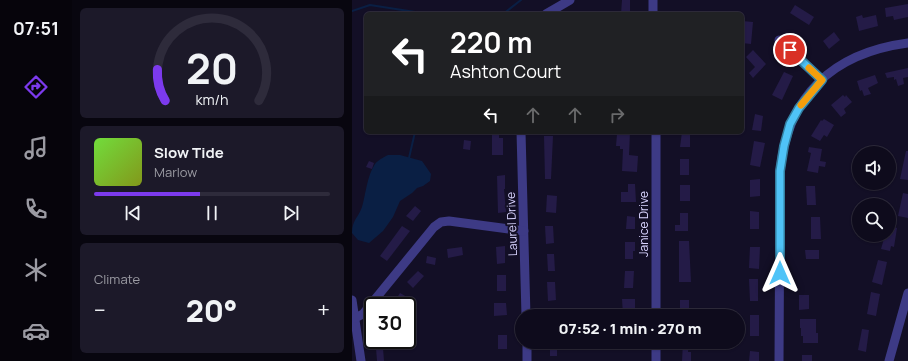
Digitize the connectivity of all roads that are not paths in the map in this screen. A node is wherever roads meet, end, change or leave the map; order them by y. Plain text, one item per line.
1 (570, 0) edge
2 (653, 0) edge
3 (549, 12) edge
4 (653, 12) edge
5 (779, 40) dead end
6 (908, 43) edge
7 (822, 80) junction
8 (522, 134) edge
9 (656, 134) edge
10 (524, 231) junction
11 (908, 293) edge
12 (352, 300) edge
13 (526, 309) edge
14 (656, 309) edge
15 (355, 318) junction
16 (527, 349) edge
17 (656, 349) edge
18 (361, 361) edge
19 (528, 361) edge
20 (656, 361) edge
21 (779, 361) edge
22 (889, 361) edge

1 - 3 street
2 - 4 street
5 - 7 street
6 - 7 street
7 - 21 street
8 - 10 street, Laurel Drive
9 - 14 street, Janice Drive
10 - 13 street, Laurel Drive
10 - 15 street
11 - 22 street
12 - 15 street
15 - 18 street
16 - 19 street
17 - 20 street

